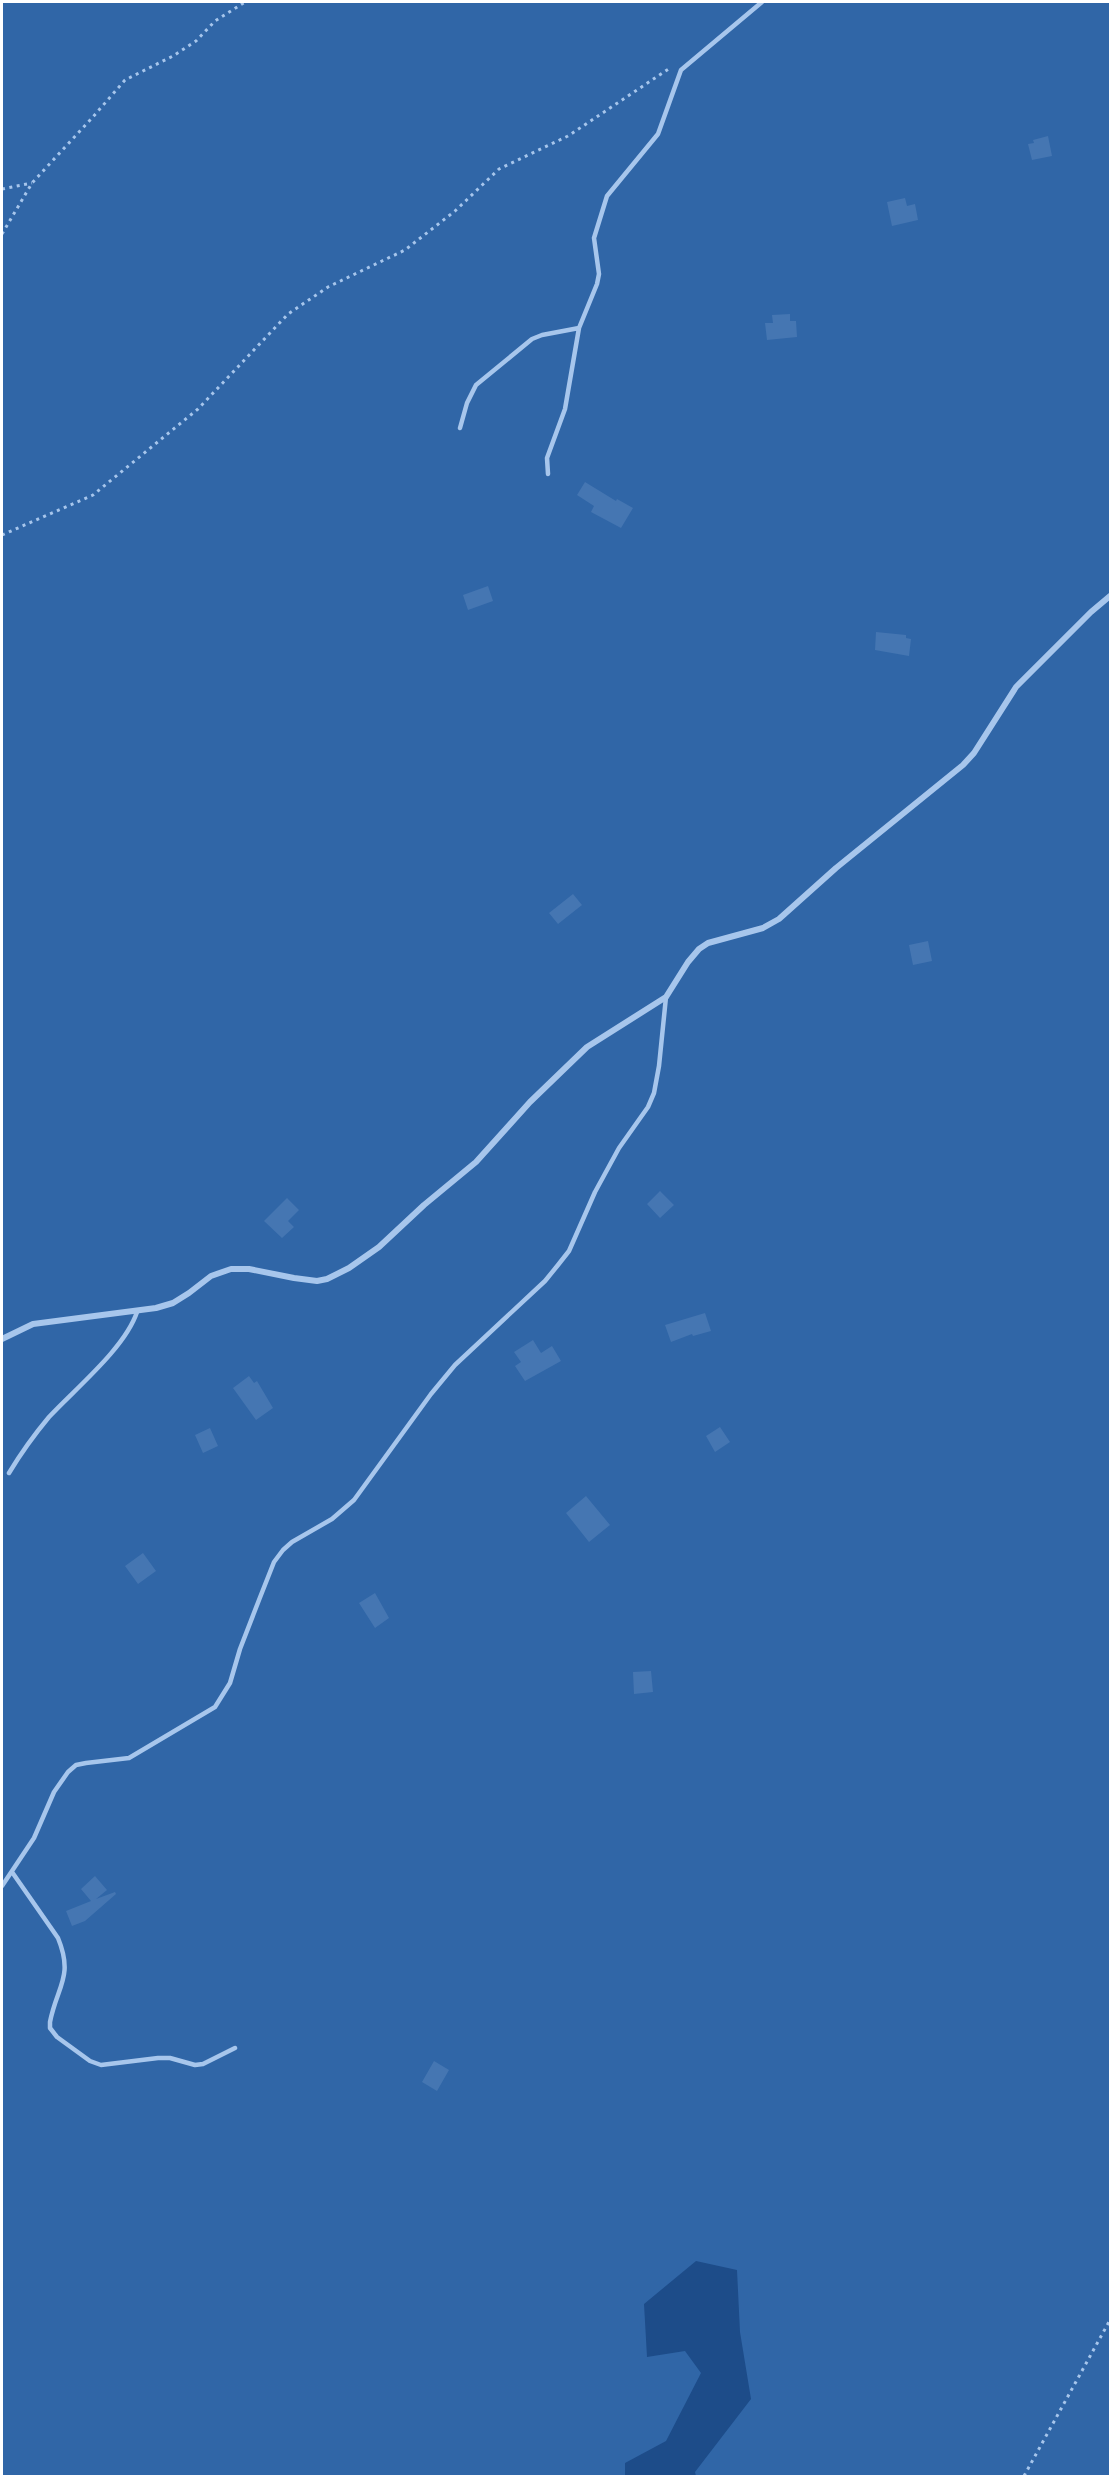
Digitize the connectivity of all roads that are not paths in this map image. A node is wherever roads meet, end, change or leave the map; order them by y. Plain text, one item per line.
1 (762, 2) edge
2 (579, 328) junction
3 (460, 428) dead end
4 (548, 474) dead end
5 (1110, 596) edge
6 (666, 998) junction
7 (137, 1312) junction
8 (2, 1339) edge
9 (9, 1473) dead end
10 (12, 1872) junction
11 (2, 1886) edge
12 (235, 2048) dead end

1 - 2 lane
2 - 3 lane
2 - 4 lane
5 - 6 street
6 - 7 street
6 - 10 lane
7 - 8 street
7 - 9 lane
10 - 11 lane
10 - 12 lane

